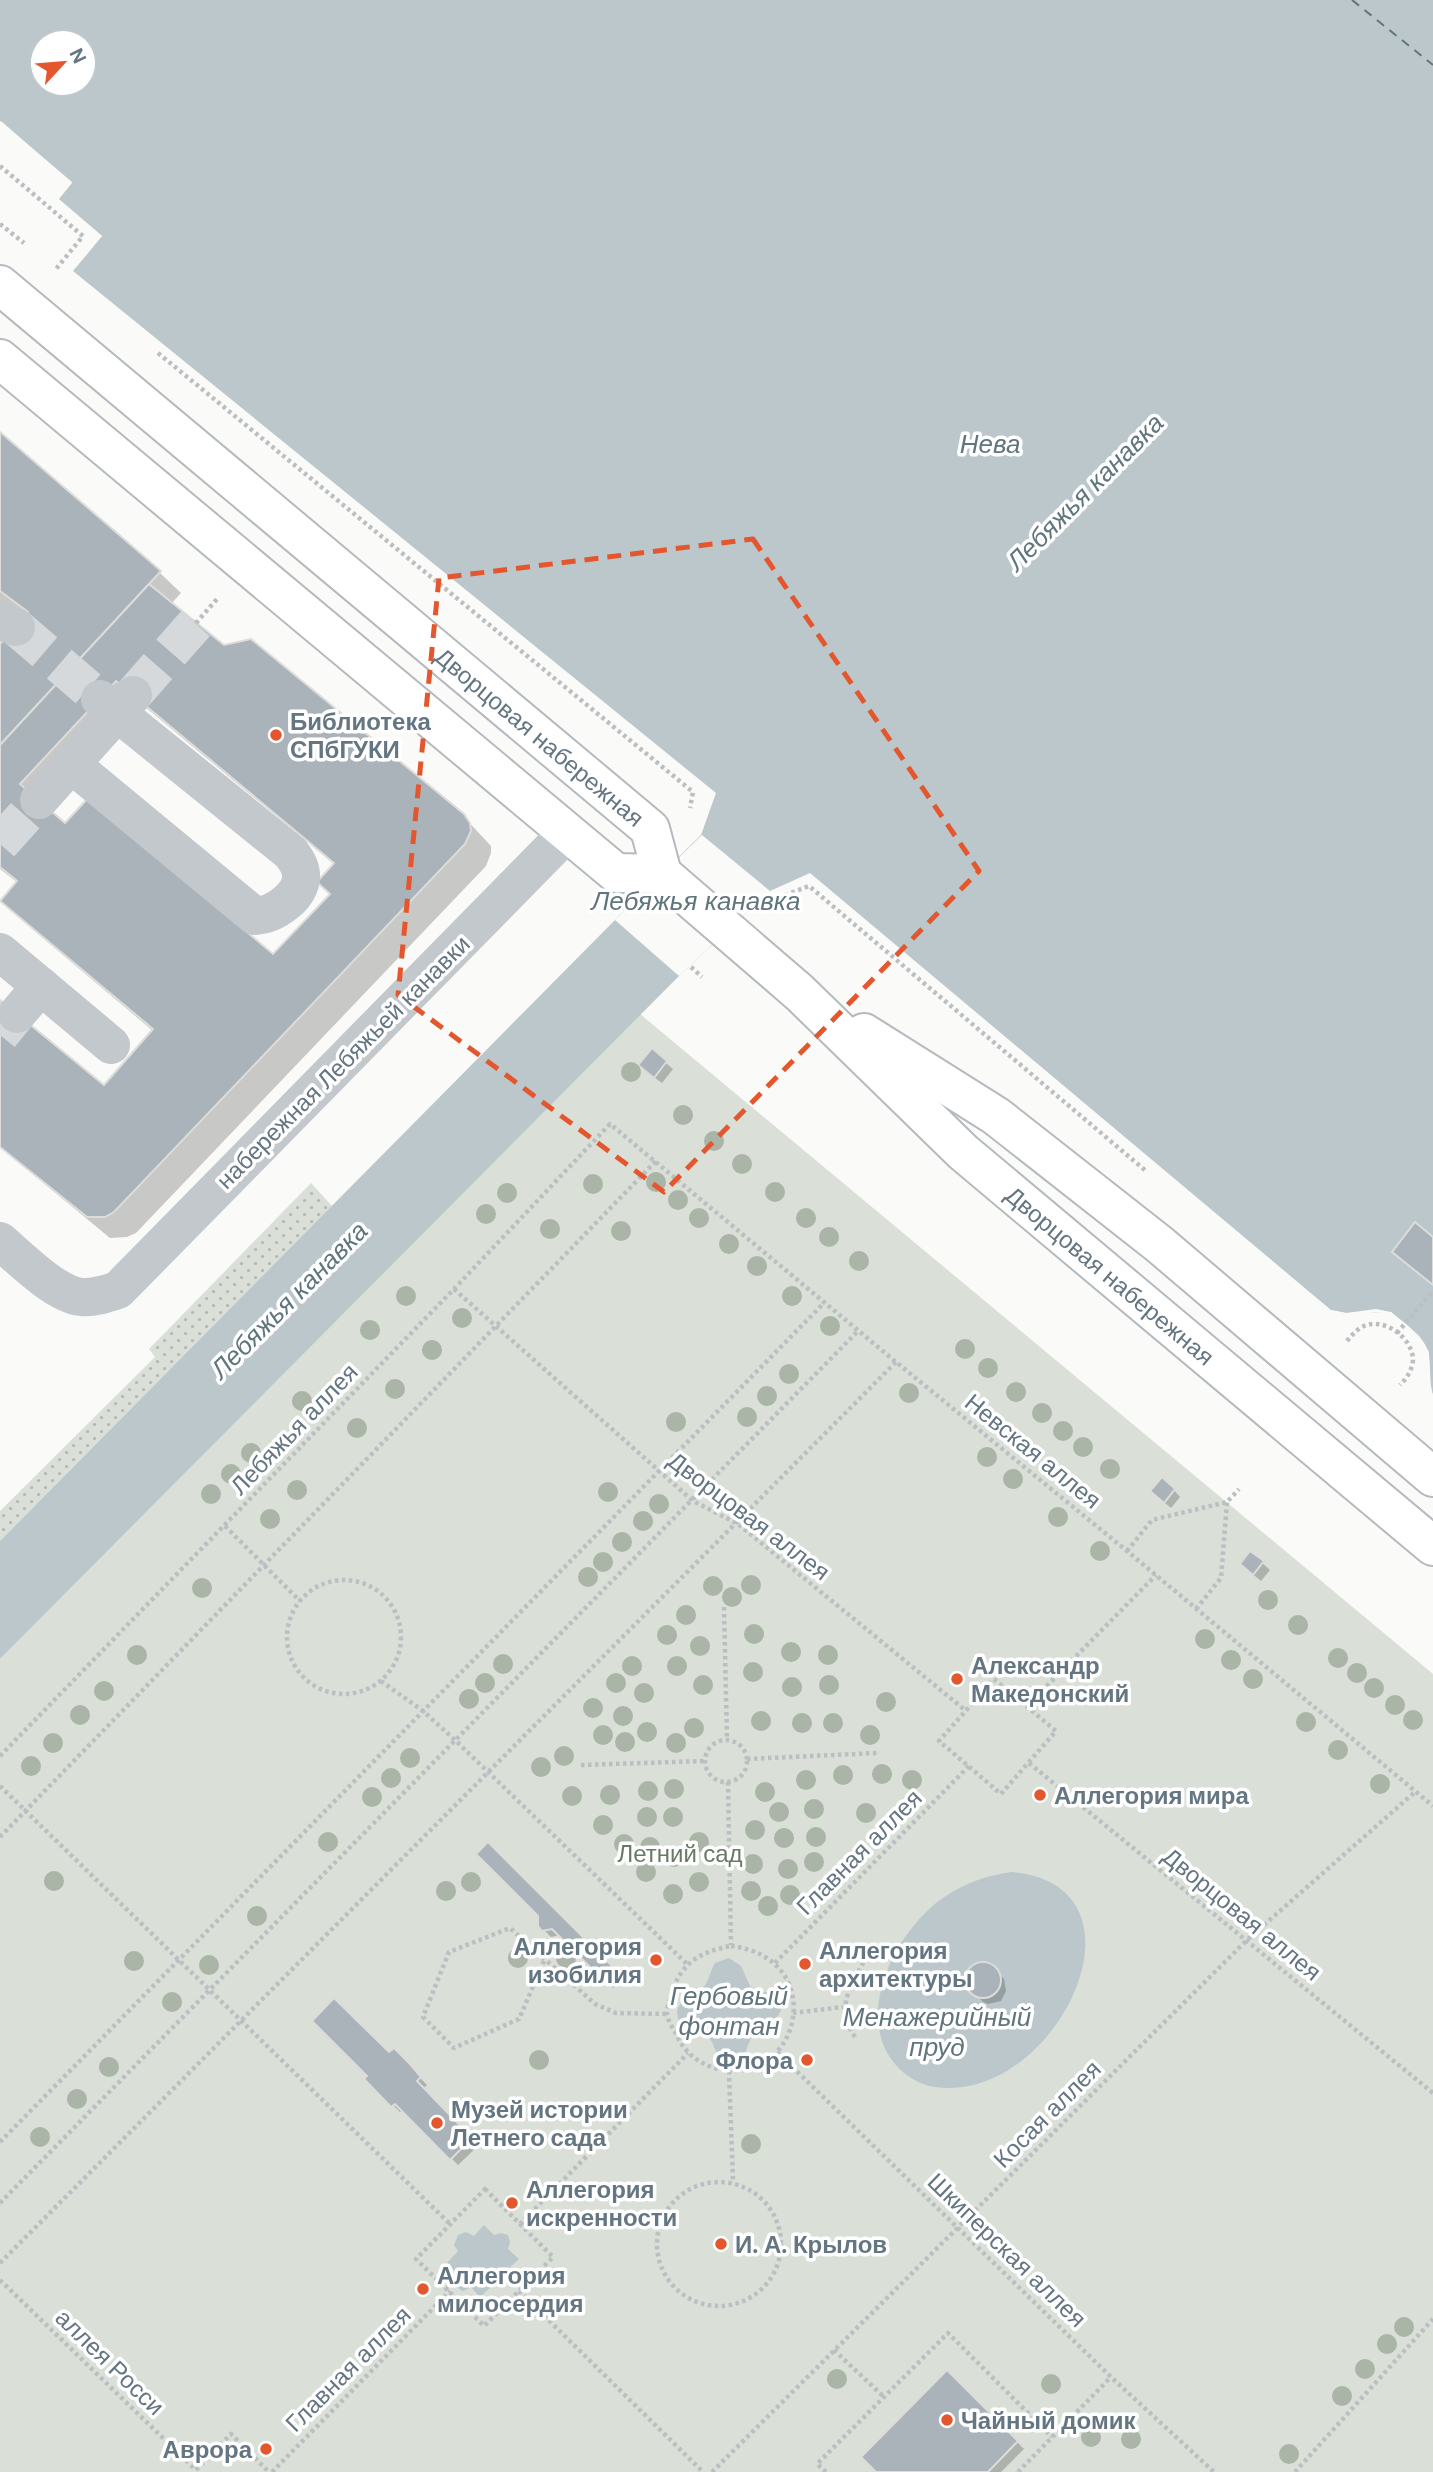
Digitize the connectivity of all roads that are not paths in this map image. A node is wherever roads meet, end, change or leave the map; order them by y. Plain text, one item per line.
1 (0, 285) edge
2 (0, 359) edge
3 (71, 764) junction
4 (39, 800) tunnel mouth
5 (567, 834) junction
6 (662, 874) junction
7 (0, 952) edge
8 (800, 993) junction
9 (111, 1045) dead end
10 (0, 1241) edge
11 (1433, 1477) edge
12 (1433, 1546) edge

1 - 6 main road, Дворцовая набережная
2 - 5 main road
3 - 3 street
3 - 4 street
5 - 6 main road
5 - 10 street, набережная Лебяжьей канавки
6 - 8 main road, Дворцовая набережная
7 - 9 street
8 - 11 main road, Дворцовая набережная
8 - 12 main road, Дворцовая набережная

